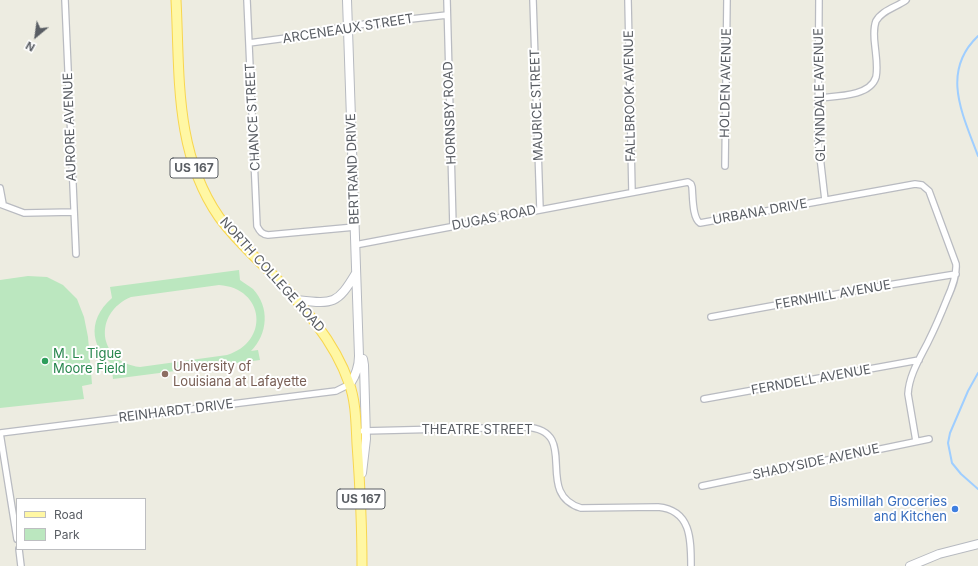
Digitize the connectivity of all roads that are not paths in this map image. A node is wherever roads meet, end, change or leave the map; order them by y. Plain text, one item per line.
1 (65, 0) edge
2 (176, 0) edge
3 (247, 0) edge
4 (347, 0) edge
5 (447, 0) edge
6 (533, 0) edge
7 (628, 0) edge
8 (727, 0) edge
9 (819, 0) edge
10 (906, 0) edge
11 (447, 15) junction
12 (348, 26) junction
13 (249, 43) junction
14 (818, 98) junction
15 (725, 166) dead end
16 (0, 188) edge
17 (632, 192) junction
18 (825, 200) junction
19 (1, 204) edge
20 (540, 210) junction
21 (74, 212) junction
22 (453, 226) junction
23 (355, 227) junction
24 (355, 245) junction
25 (76, 254) dead end
26 (356, 272) junction
27 (956, 274) junction
28 (297, 300) junction
29 (711, 317) dead end
30 (359, 338) junction
31 (919, 360) junction
32 (350, 384) junction
33 (704, 399) dead end
34 (361, 432) junction
35 (929, 439) dead end
36 (916, 441) junction
37 (702, 486) dead end
38 (16, 533) edge
39 (978, 544) edge
40 (18, 550) edge
41 (921, 564) edge
42 (21, 566) edge
43 (362, 566) edge
44 (691, 566) edge
45 (910, 566) edge

1 - 21 street, AURORE AVENUE
2 - 28 main road, NORTH COLLEGE ROAD / US 167
3 - 13 street, CHANCE STREET
4 - 12 main road, BERTRAND DRIVE
5 - 11 street, HORNSBY ROAD
6 - 20 street, MAURICE STREET
7 - 17 street, FALLBROOK AVENUE
8 - 15 street, HOLDEN AVENUE
9 - 14 street, GLYNNDALE AVENUE
10 - 14 street
11 - 12 street, ARCENEAUX STREET
11 - 22 street, HORNSBY ROAD
12 - 13 street, ARCENEAUX STREET
12 - 23 main road, BERTRAND DRIVE
13 - 23 street, CHANCE STREET
14 - 18 street, GLYNNDALE AVENUE
16 - 19 street
17 - 18 street, URBANA DRIVE
17 - 20 street, DUGAS ROAD
18 - 27 street
19 - 21 street
20 - 22 street, DUGAS ROAD
21 - 25 street, AURORE AVENUE
22 - 24 street, DUGAS ROAD
23 - 24 main road, BERTRAND DRIVE
24 - 26 main road, BERTRAND DRIVE
26 - 28 main road
26 - 30 main road, BERTRAND DRIVE
27 - 29 street, FERNHILL AVENUE
27 - 31 street
28 - 32 main road, NORTH COLLEGE ROAD / US 167
30 - 32 main road, BERTRAND DRIVE
30 - 34 main road, BERTRAND DRIVE
31 - 33 street, FERNDELL AVENUE
31 - 36 street
32 - 34 main road, BERTRAND DRIVE / US 167
32 - 38 street, REINHARDT DRIVE
34 - 43 main road, BERTRAND DRIVE / US 167
34 - 44 street, THEATRE STREET
35 - 36 street, SHADYSIDE AVENUE
36 - 37 street, SHADYSIDE AVENUE
39 - 41 main road
40 - 42 street
41 - 45 main road

